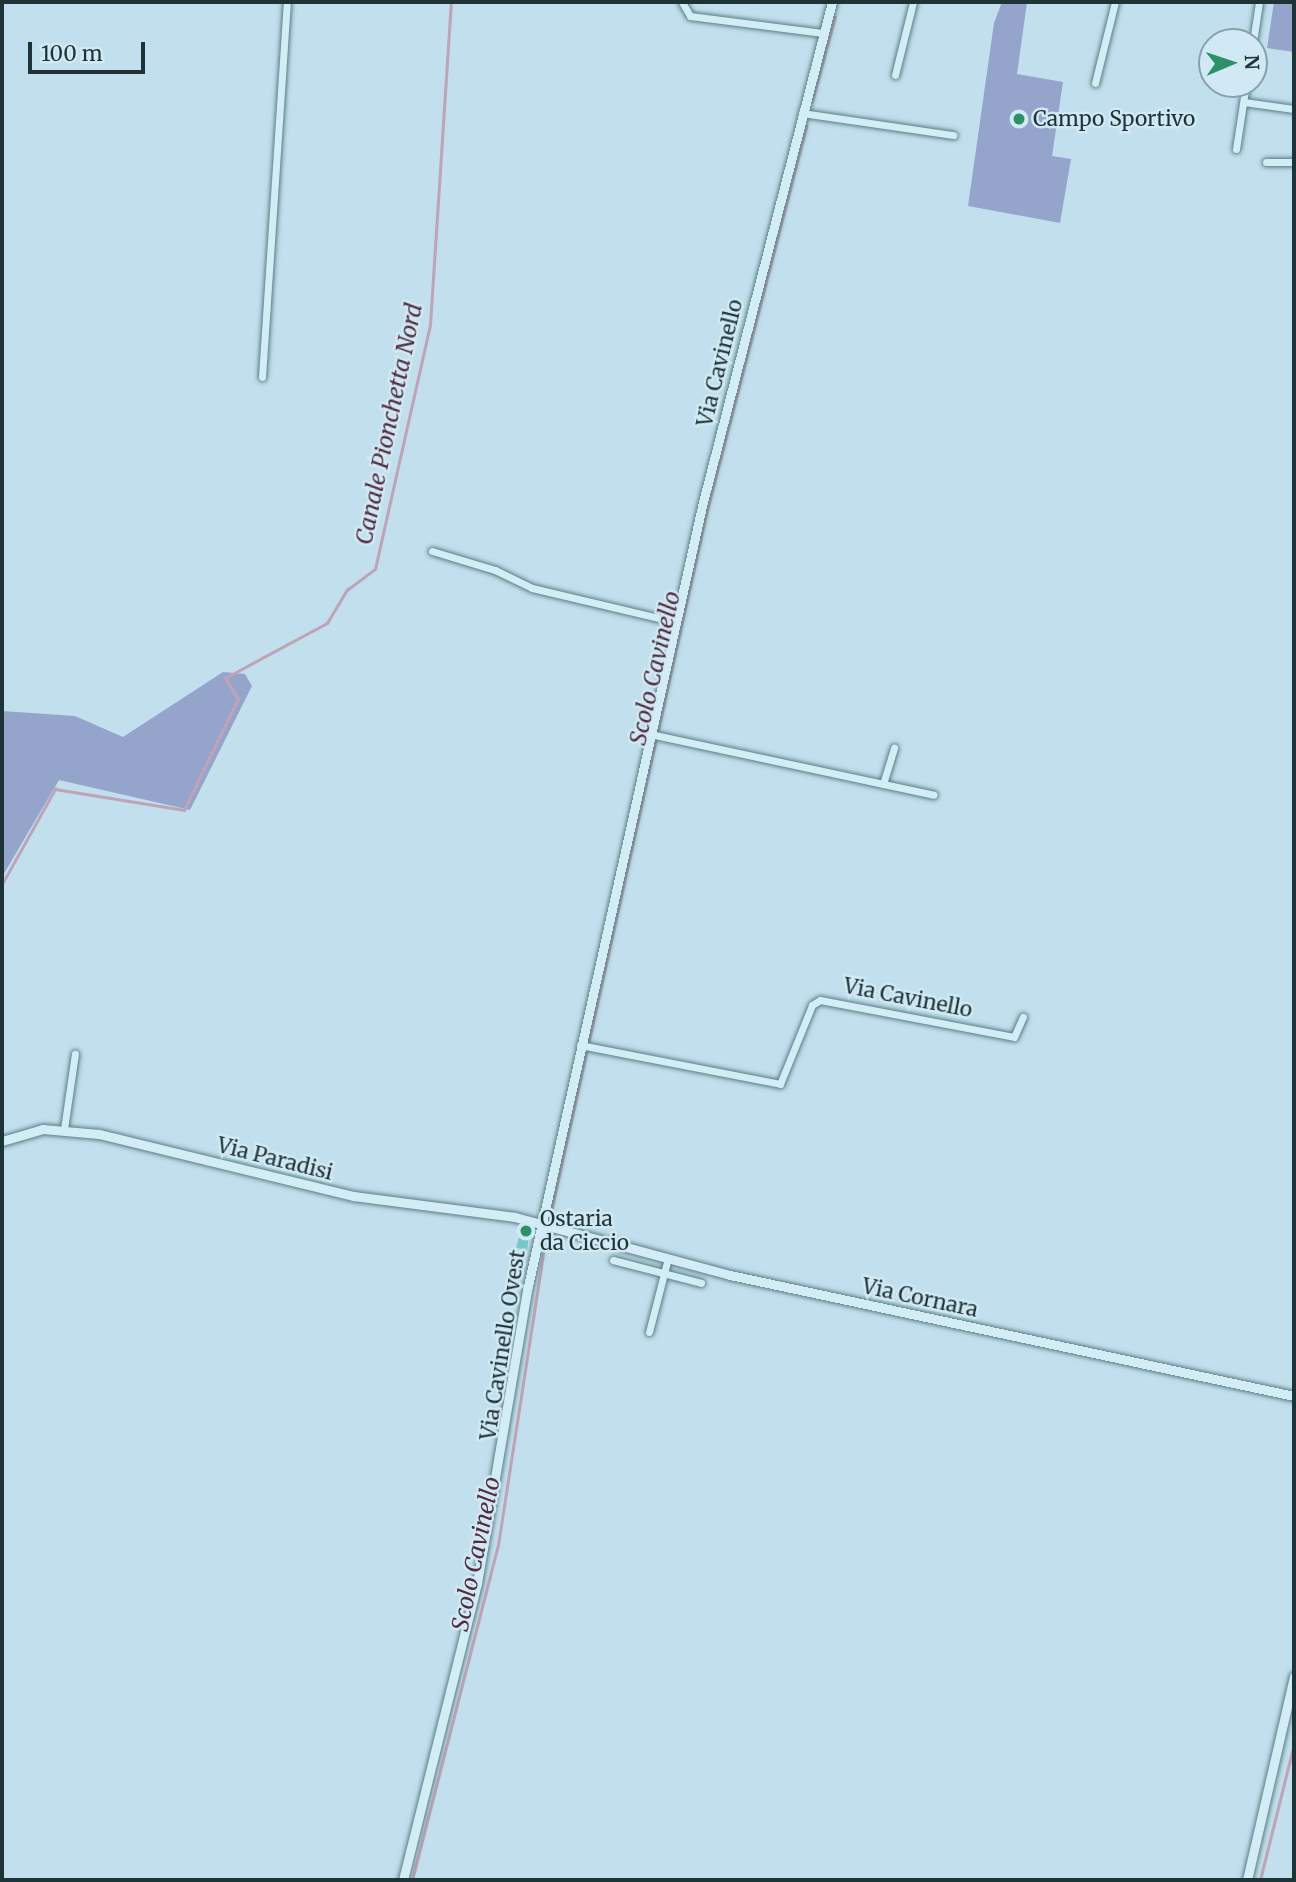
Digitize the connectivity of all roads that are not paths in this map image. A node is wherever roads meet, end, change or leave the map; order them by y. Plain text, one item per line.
1 (287, 2) edge
2 (682, 2) edge
3 (832, 2) edge
4 (914, 2) edge
5 (1115, 2) edge
6 (1259, 2) edge
7 (1255, 28) edge
8 (823, 33) junction
9 (895, 75) dead end
10 (1095, 83) dead end
11 (1245, 98) edge
12 (1244, 102) junction
13 (1294, 109) edge
14 (802, 113) junction
15 (953, 135) dead end
16 (1236, 149) dead end
17 (1266, 162) dead end
18 (1294, 162) edge
19 (262, 377) dead end
20 (432, 551) dead end
21 (676, 622) junction
22 (655, 735) junction
23 (894, 748) dead end
24 (883, 784) junction
25 (934, 794) dead end
26 (1023, 1017) dead end
27 (585, 1046) junction
28 (75, 1054) dead end
29 (64, 1129) junction
30 (2, 1141) edge
31 (542, 1223) junction
32 (668, 1258) junction
33 (613, 1260) dead end
34 (664, 1273) junction
35 (701, 1283) dead end
36 (649, 1332) dead end
37 (1294, 1396) edge
38 (1294, 1676) edge
39 (403, 1880) edge
40 (1247, 1880) edge

1 - 19 street
2 - 8 street
3 - 8 street, Via Cavinello
4 - 9 street
5 - 10 street
6 - 7 street
8 - 14 street, Via Cavinello
11 - 12 street
12 - 13 street
12 - 16 street
14 - 15 street
14 - 21 street, Via Cavinello
17 - 18 street
20 - 21 street
21 - 22 street, Via Cavinello
22 - 24 street
22 - 27 street, Via Cavinello
23 - 24 street
24 - 25 street
26 - 27 street, Via Cavinello
27 - 31 street, Via Cavinello
28 - 29 street
29 - 30 street, Via Paradisi
29 - 31 street, Via Paradisi
31 - 32 street, Via Cornara
31 - 39 street, Via Cavinello Ovest
32 - 34 street
32 - 37 street, Via Cornara
33 - 34 street
34 - 35 street
34 - 36 street
38 - 40 street

